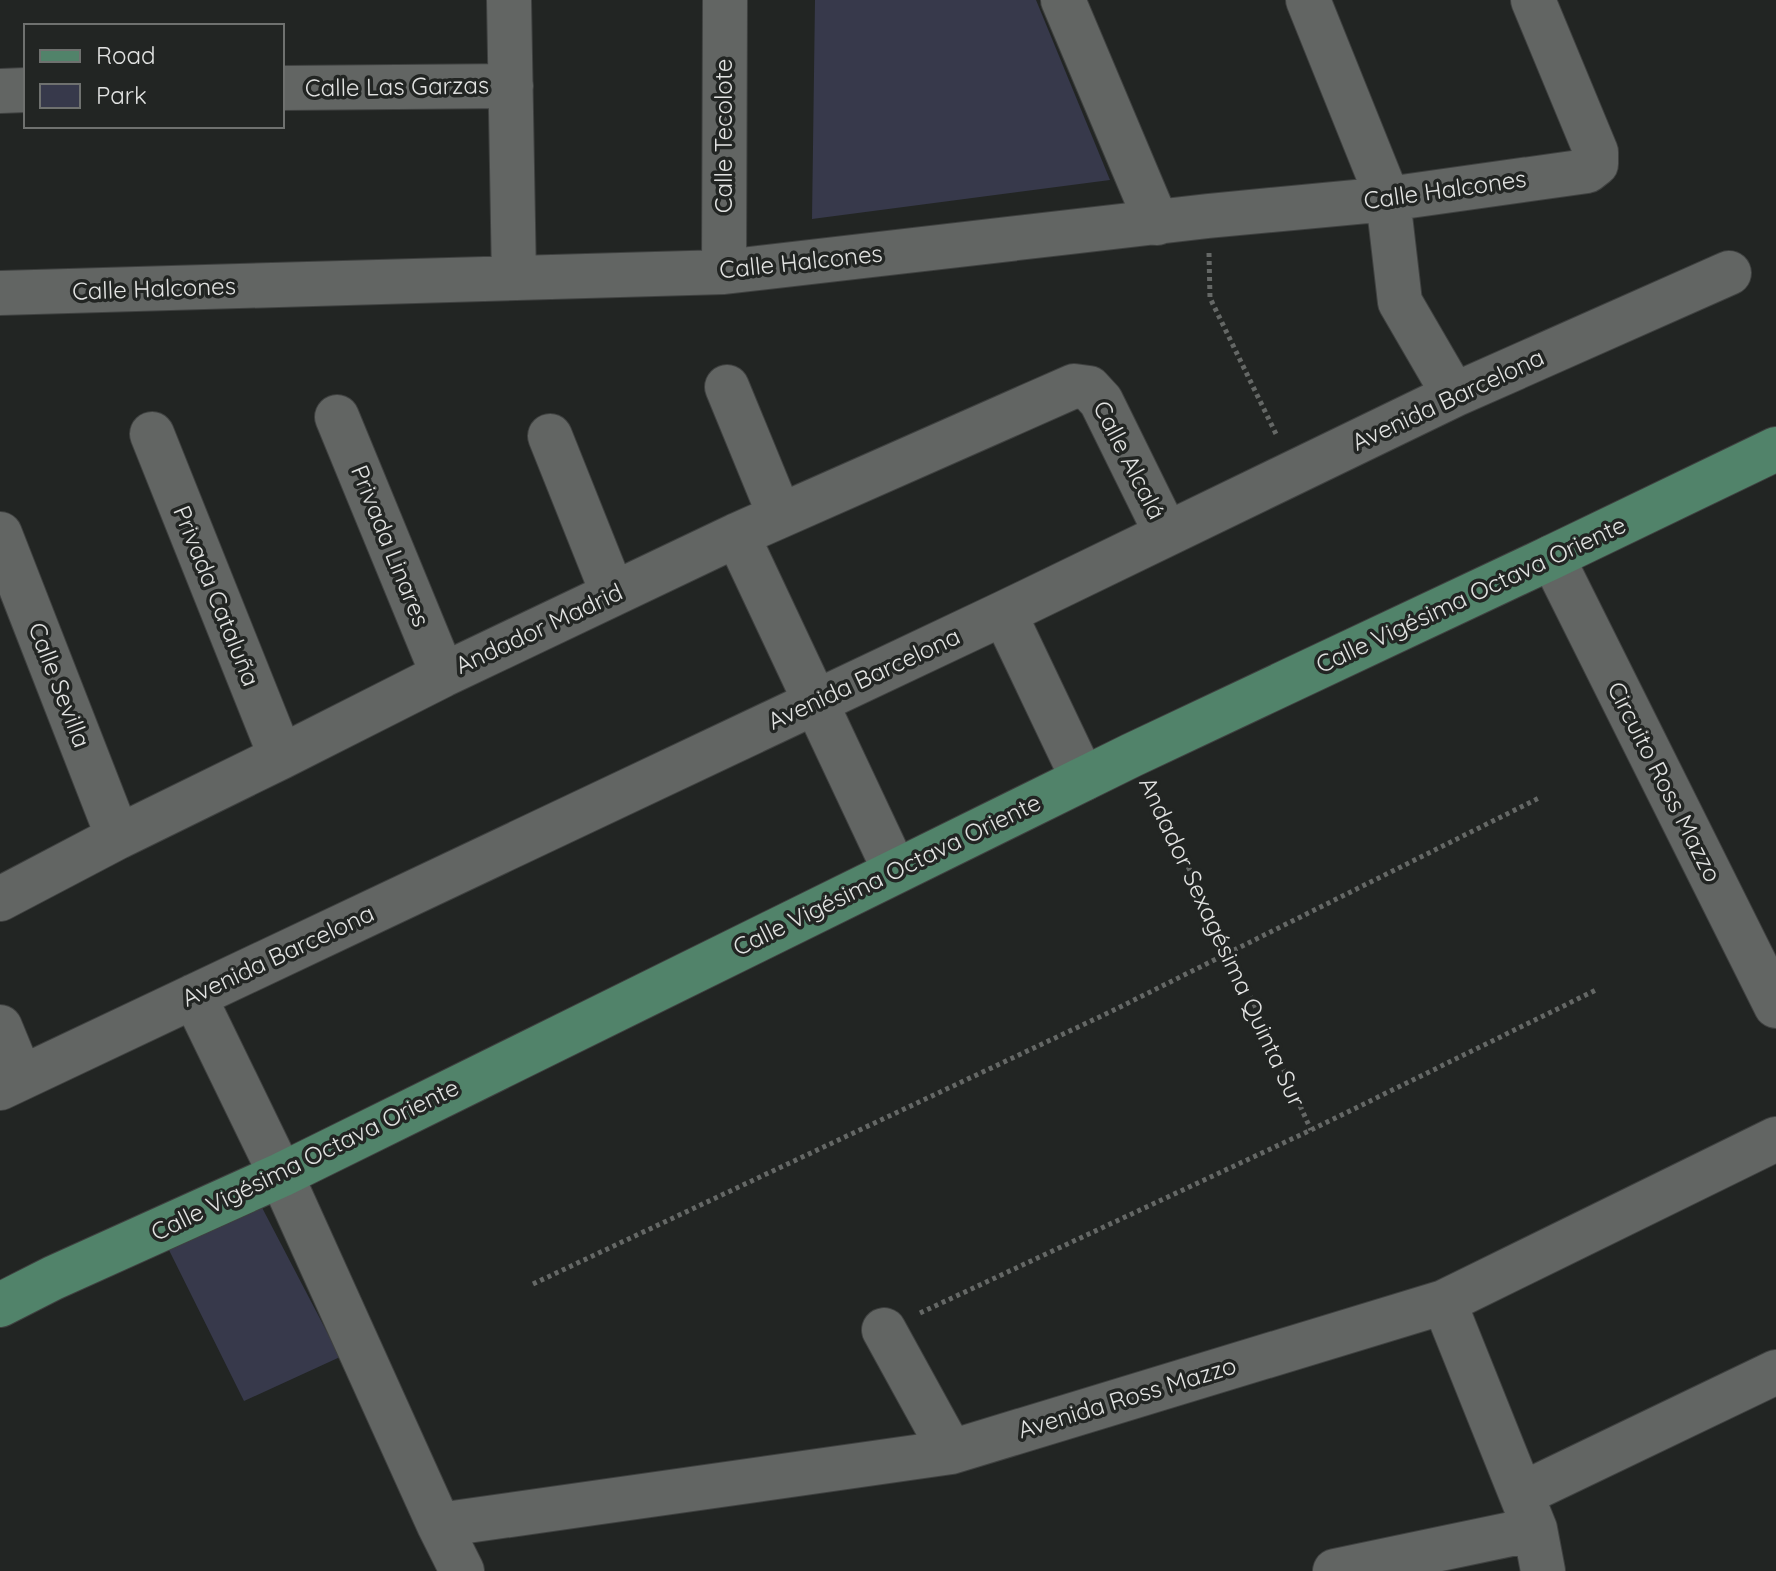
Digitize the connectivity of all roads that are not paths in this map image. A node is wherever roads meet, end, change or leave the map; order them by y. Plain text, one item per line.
1 (509, 0) edge
2 (725, 0) edge
3 (1063, 0) edge
4 (1308, 0) edge
5 (1533, 0) edge
6 (511, 86) junction
7 (284, 88) edge
8 (24, 90) edge
9 (0, 91) edge
10 (1388, 199) junction
11 (1157, 223) junction
12 (724, 272) junction
13 (1729, 273) dead end
14 (514, 278) junction
15 (0, 293) edge
16 (727, 387) dead end
17 (1089, 388) joint
18 (1454, 395) junction
19 (337, 417) dead end
20 (152, 434) dead end
21 (550, 436) dead end
22 (1776, 449) edge
23 (780, 516) junction
24 (1166, 533) junction
25 (0, 534) edge
26 (737, 535) junction
27 (1552, 557) junction
28 (613, 594) junction
29 (1004, 613) junction
30 (443, 675) junction
31 (816, 702) junction
32 (281, 757) junction
33 (1083, 779) junction
34 (118, 837) junction
35 (895, 871) junction
36 (0, 899) edge
37 (194, 996) junction
38 (1776, 1006) edge
39 (0, 1027) edge
40 (10, 1083) edge
41 (1776, 1139) edge
42 (281, 1175) junction
43 (1444, 1302) junction
44 (0, 1305) edge
45 (884, 1330) road end
46 (1776, 1372) edge
47 (951, 1452) junction
48 (439, 1525) junction
49 (1533, 1531) edge
50 (462, 1571) edge
51 (1335, 1571) edge

1 - 6 street
2 - 12 street, Calle Tecolote
3 - 11 street
4 - 10 street
5 - 10 street, Calle Halcones
6 - 7 street, Calle Las Garzas
6 - 14 street
8 - 9 street
10 - 11 street, Calle Halcones
10 - 18 street
11 - 12 street, Calle Halcones
12 - 14 street, Calle Halcones
13 - 18 street, Avenida Barcelona
14 - 15 street, Calle Halcones
16 - 23 street
17 - 23 street, Andador Madrid
17 - 24 street, Calle Alcalá
18 - 24 street, Avenida Barcelona
19 - 30 street, Privada Linares
20 - 32 street, Privada Cataluña
21 - 28 street
22 - 27 main road, Calle Vigésima Octava Oriente
23 - 26 street, Andador Madrid
24 - 29 street, Avenida Barcelona
25 - 34 street, Calle Sevilla
26 - 28 street, Andador Madrid
26 - 31 street
27 - 33 main road, Calle Vigésima Octava Oriente
27 - 38 street, Circuito Ross Mazzo
28 - 30 street, Andador Madrid
29 - 31 street, Avenida Barcelona
29 - 33 street
30 - 32 street, Andador Madrid
31 - 35 street
31 - 37 street, Avenida Barcelona
32 - 34 street, Andador Madrid
33 - 35 main road, Calle Vigésima Octava Oriente
34 - 36 street, Andador Madrid
35 - 42 main road, Calle Vigésima Octava Oriente
37 - 40 street, Avenida Barcelona
37 - 42 street
39 - 40 street
41 - 43 street, Avenida Ross Mazzo
42 - 44 main road, Calle Vigésima Octava Oriente
42 - 48 street
43 - 47 street, Avenida Ross Mazzo
43 - 49 street
45 - 47 street
46 - 49 street
47 - 48 street, Avenida Ross Mazzo
48 - 50 street
49 - 51 street

